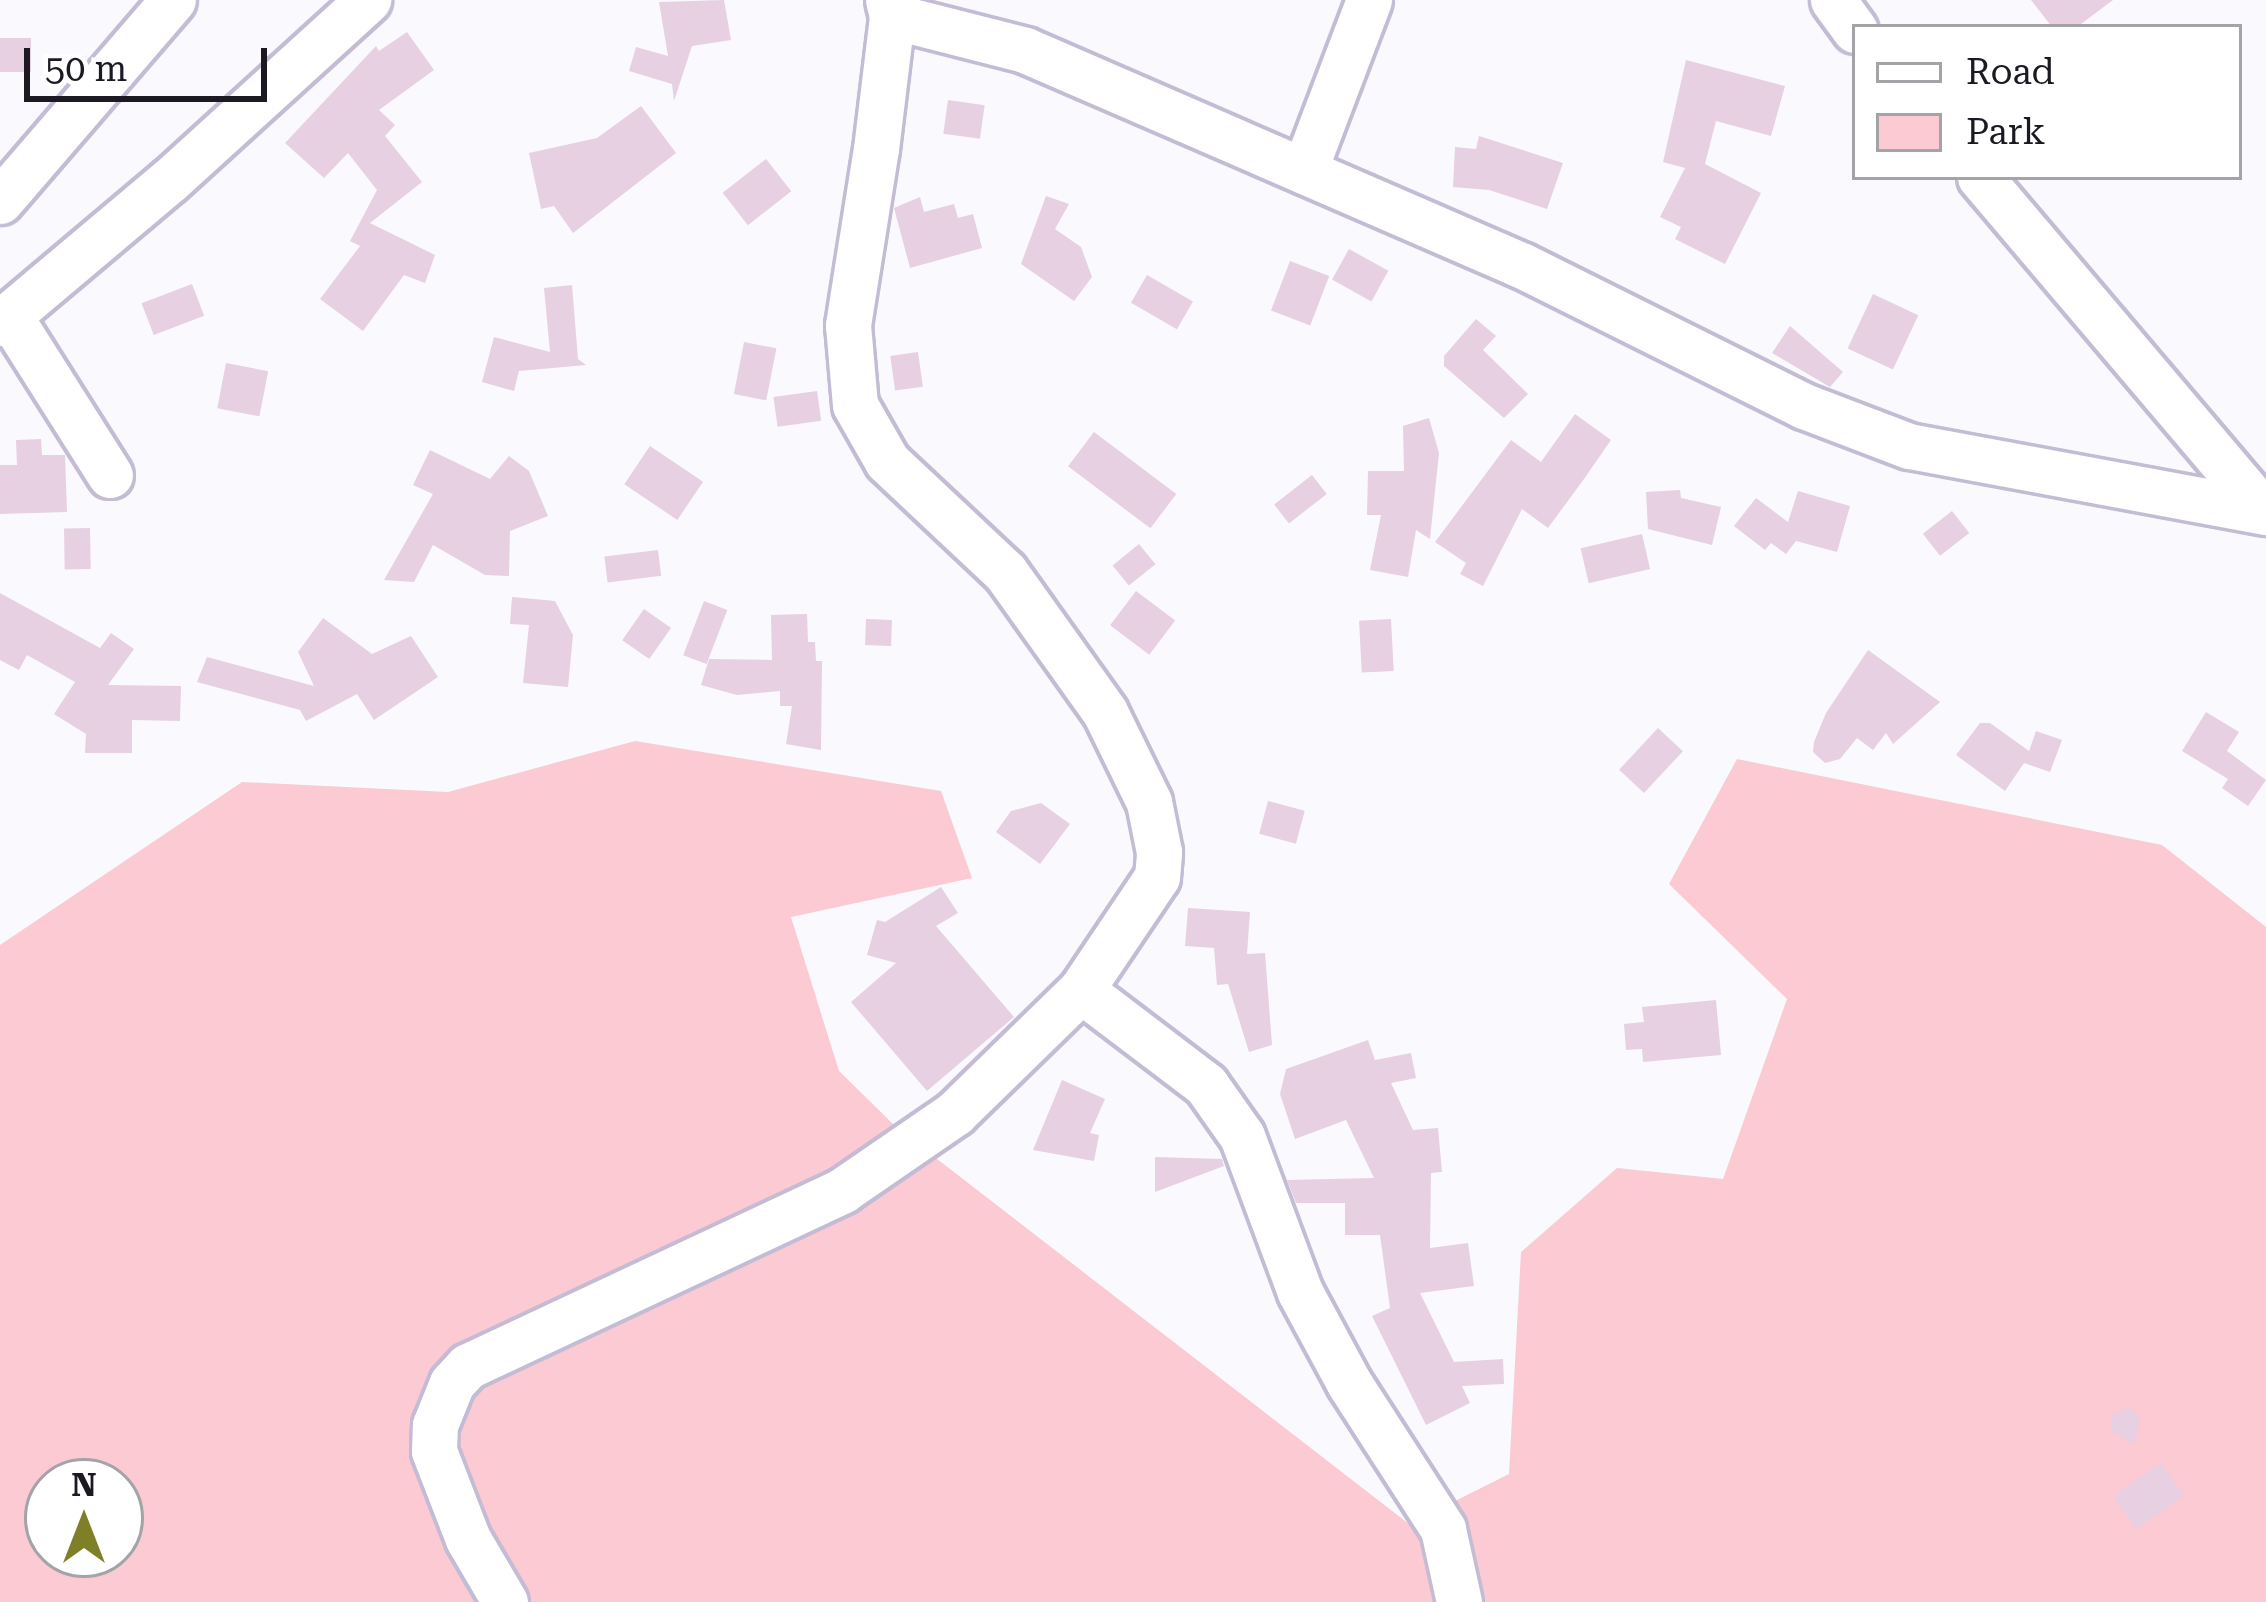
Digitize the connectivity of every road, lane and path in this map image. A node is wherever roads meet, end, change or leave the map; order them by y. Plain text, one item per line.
1 (173, 0) edge
2 (368, 0) edge
3 (1369, 0) edge
4 (890, 8) edge
5 (1304, 171) junction
6 (1983, 180) edge
7 (0, 201) edge
8 (5, 320) edge
9 (110, 475) dead end
10 (2264, 510) edge
11 (1081, 990) junction
12 (505, 1602) edge
13 (1459, 1602) edge

1 - 7 street
2 - 8 street
3 - 5 street
4 - 5 street
4 - 11 street
5 - 10 street
6 - 10 street
8 - 9 street
11 - 12 street
11 - 13 street

